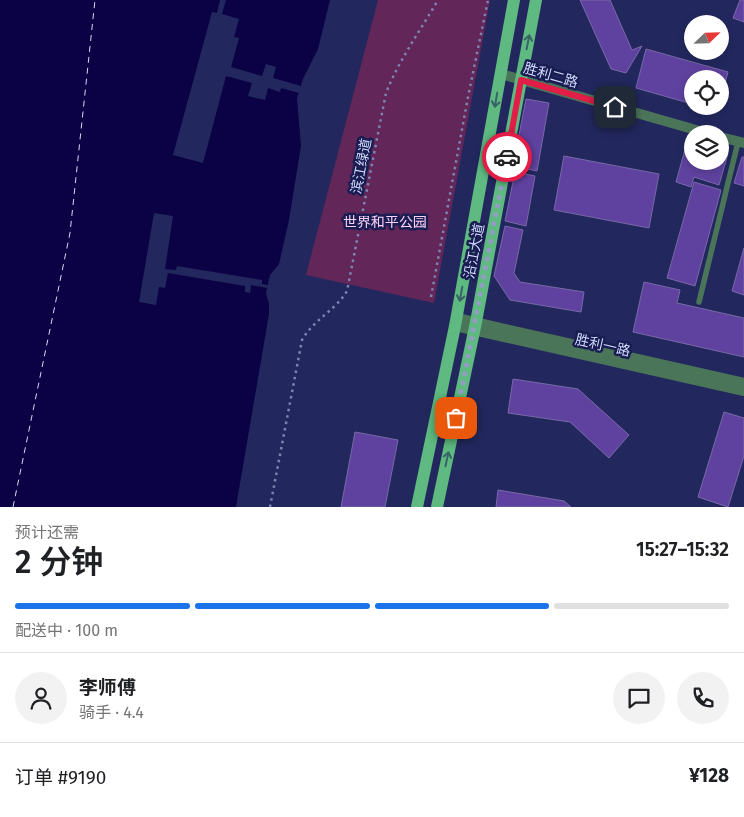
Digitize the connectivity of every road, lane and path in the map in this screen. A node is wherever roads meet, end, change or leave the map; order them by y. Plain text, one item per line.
1 (438, 0) edge
2 (488, 0) edge
3 (514, 0) edge
4 (536, 0) edge
5 (501, 74) junction
6 (521, 80) junction
7 (684, 127) edge
8 (741, 143) edge
9 (431, 297) dead end
10 (699, 302) dead end
11 (456, 322) junction
12 (475, 326) junction
13 (744, 384) edge
14 (744, 391) edge
15 (270, 507) edge
16 (417, 507) edge
17 (437, 507) edge

1 - 15 path, 滨江绿道
2 - 9 path
3 - 5 main road, 沿江大道
6 -> 4 main road, 沿江大道
5 - 6 street, 胜利二路
5 -> 11 main road, 沿江大道
6 - 7 street, 胜利二路
6 - 12 main road, 沿江大道
8 - 10 lane
11 - 12 street, 胜利一路
11 - 16 main road, 沿江大道
12 - 13 street, 胜利一路
12 - 14 street, 胜利一路
17 -> 12 main road, 沿江大道

